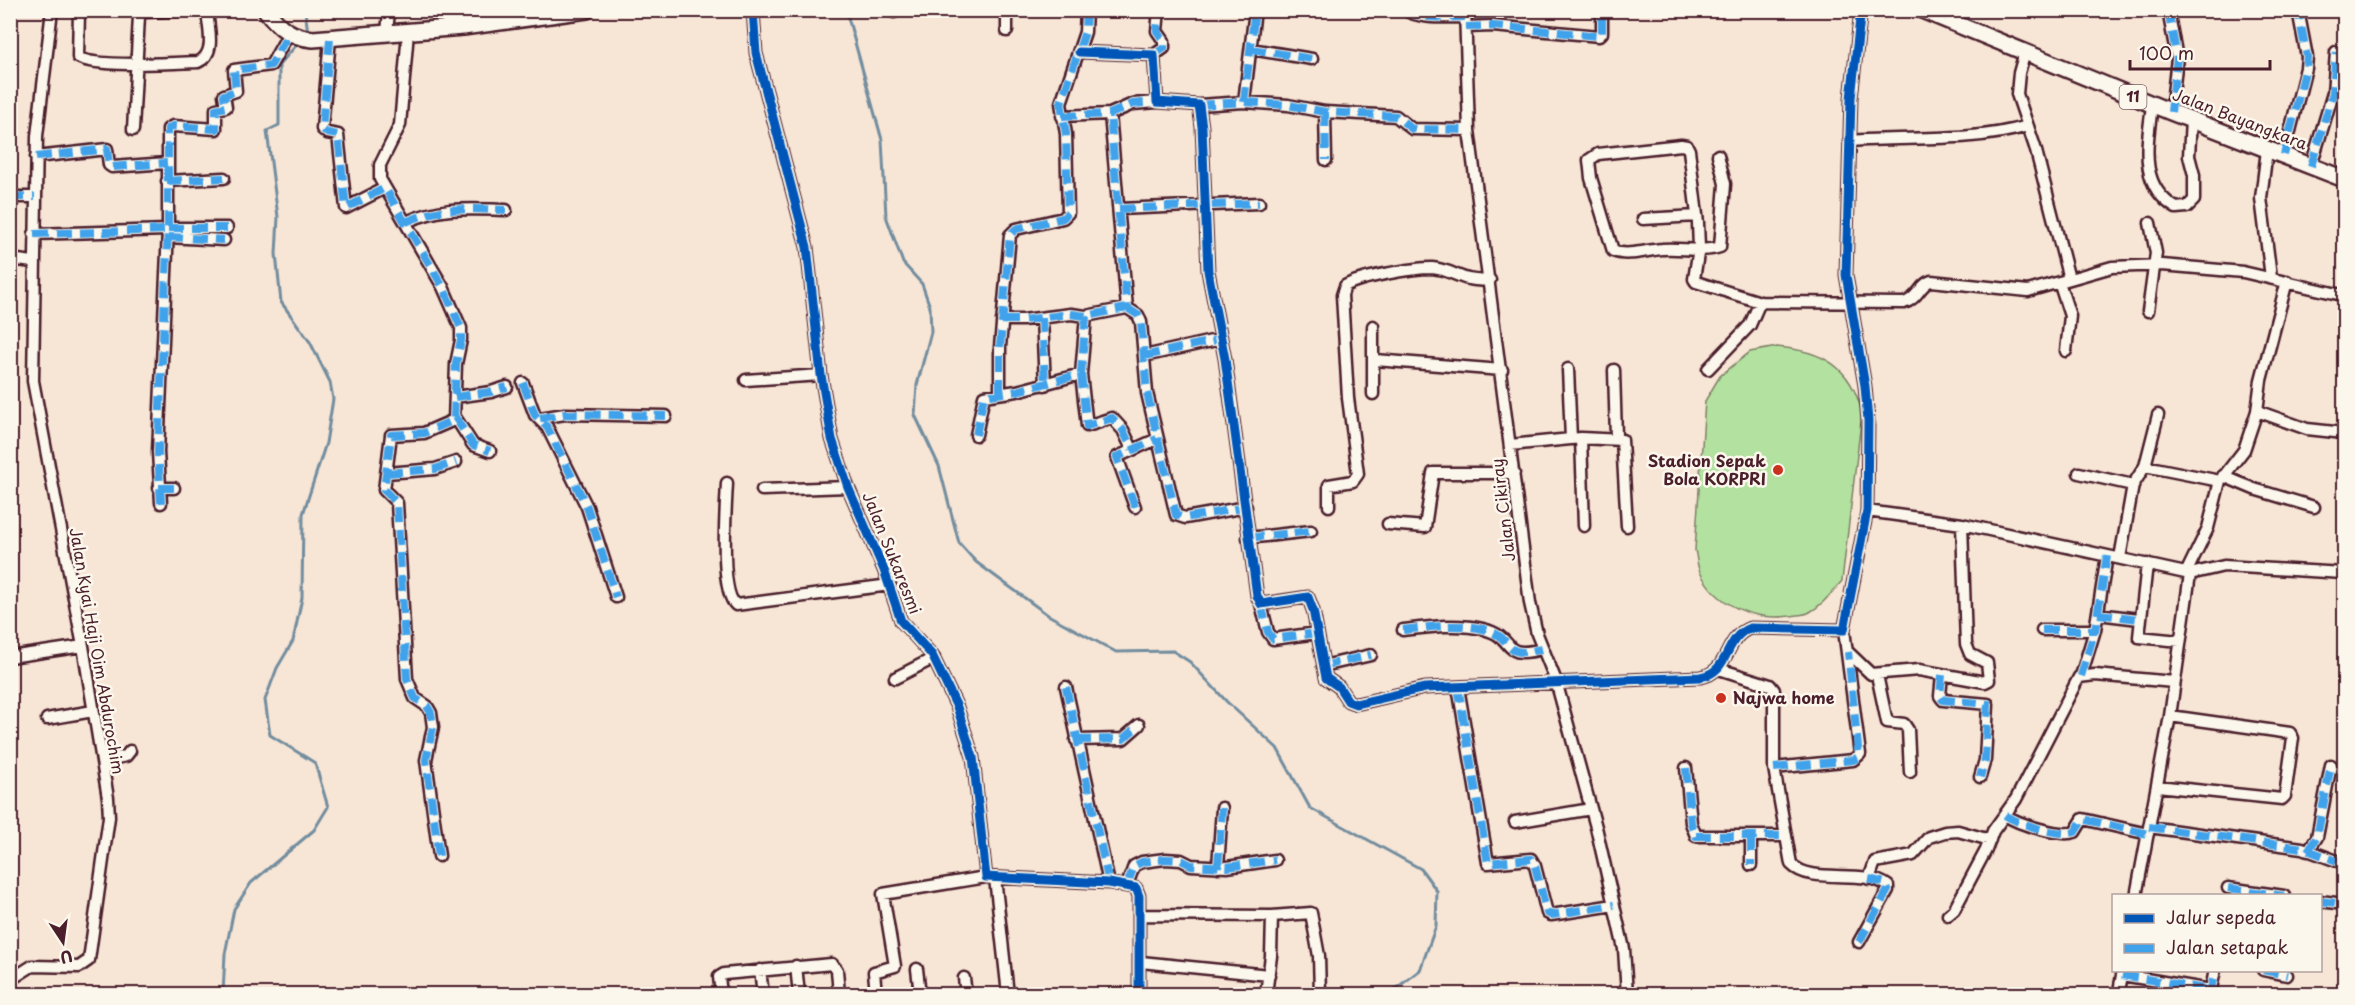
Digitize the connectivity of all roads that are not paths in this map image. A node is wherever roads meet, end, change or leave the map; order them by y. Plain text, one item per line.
1 (52, 10) edge
2 (193, 10) edge
3 (207, 10) edge
4 (266, 10) edge
5 (389, 10) edge
6 (587, 10) edge
7 (753, 10) edge
8 (1007, 10) edge
9 (1086, 10) edge
10 (1159, 10) edge
11 (1255, 10) edge
12 (1405, 10) edge
13 (1602, 10) edge
14 (1861, 10) edge
15 (1923, 10) edge
16 (2168, 10) edge
17 (2298, 10) edge
18 (79, 11) edge
19 (1943, 15) edge
20 (1466, 18) edge
21 (1007, 31) dead end
22 (408, 32) junction
23 (387, 34) junction
24 (293, 35) junction
25 (330, 39) junction
26 (1251, 49) junction
27 (1079, 52) junction
28 (2025, 52) junction
29 (2336, 52) dead end
30 (1154, 55) junction
31 (1312, 59) dead end
32 (138, 63) junction
33 (1157, 102) junction
34 (1244, 102) junction
35 (1199, 105) junction
36 (2152, 105) junction
37 (1325, 112) junction
38 (2171, 112) junction
39 (1110, 114) junction
40 (1062, 116) junction
41 (2191, 120) junction
42 (2028, 126) junction
43 (133, 130) dead end
44 (1469, 130) junction
45 (1849, 141) junction
46 (2267, 150) junction
47 (1718, 155) dead end
48 (2284, 155) junction
49 (36, 157) junction
50 (1326, 160) dead end
51 (166, 163) junction
52 (2311, 166) junction
53 (224, 178) dead end
54 (2344, 178) edge
55 (167, 181) junction
56 (385, 188) junction
57 (10, 197) edge
58 (35, 197) junction
59 (1258, 204) dead end
60 (1206, 206) junction
61 (1119, 209) junction
62 (506, 210) dead end
63 (1697, 216) junction
64 (1642, 219) dead end
65 (406, 222) junction
66 (2150, 223) dead end
67 (227, 228) dead end
68 (168, 232) junction
69 (34, 234) junction
70 (224, 240) dead end
71 (1699, 248) junction
72 (10, 259) edge
73 (33, 262) junction
74 (2156, 265) junction
75 (2271, 277) junction
76 (1490, 280) junction
77 (2064, 280) junction
78 (2287, 281) junction
79 (2342, 295) dead end
80 (1848, 300) junction
81 (1760, 302) junction
82 (1127, 308) junction
83 (2148, 311) dead end
84 (1086, 316) junction
85 (1042, 318) junction
86 (1002, 320) junction
87 (1373, 326) dead end
88 (1221, 339) junction
89 (2066, 351) dead end
90 (1144, 356) junction
91 (1375, 360) junction
92 (1568, 369) dead end
93 (1708, 369) dead end
94 (1502, 370) junction
95 (1614, 370) dead end
96 (1081, 374) junction
97 (821, 375) junction
98 (746, 380) dead end
99 (523, 383) dead end
100 (1045, 385) junction
101 (507, 387) dead end
102 (1000, 393) junction
103 (1373, 394) dead end
104 (455, 397) junction
105 (2257, 411) junction
106 (2158, 415) dead end
107 (666, 416) dead end
108 (455, 417) junction
109 (540, 418) junction
110 (2344, 433) edge
111 (976, 435) dead end
112 (1616, 437) junction
113 (1576, 438) junction
114 (1157, 439) junction
115 (1510, 446) junction
116 (1132, 449) junction
117 (489, 451) dead end
118 (456, 462) dead end
119 (2145, 466) junction
120 (387, 473) junction
121 (1514, 473) junction
122 (2079, 473) dead end
123 (2221, 479) junction
124 (727, 483) dead end
125 (2133, 485) junction
126 (848, 487) junction
127 (159, 488) junction
128 (174, 488) dead end
129 (762, 490) dead end
130 (161, 503) dead end
131 (1329, 506) dead end
132 (1135, 507) dead end
133 (1245, 507) junction
134 (2314, 507) dead end
135 (1867, 511) junction
136 (1389, 524) dead end
137 (1962, 524) junction
138 (1584, 526) dead end
139 (1627, 526) dead end
140 (1311, 531) dead end
141 (1248, 538) junction
142 (2107, 556) junction
143 (2120, 558) junction
144 (2147, 564) junction
145 (2188, 573) junction
146 (2344, 573) edge
147 (890, 585) junction
148 (616, 597) dead end
149 (1261, 604) junction
150 (2098, 614) junction
151 (2139, 619) junction
152 (1403, 630) dead end
153 (1844, 630) junction
154 (2042, 630) dead end
155 (2095, 630) junction
156 (1317, 633) junction
157 (2180, 641) junction
158 (83, 646) junction
159 (1542, 649) junction
160 (1848, 652) junction
161 (1371, 655) dead end
162 (10, 657) edge
163 (934, 658) junction
164 (1323, 666) junction
165 (1719, 669) junction
166 (1877, 675) junction
167 (1942, 675) junction
168 (2081, 676) junction
169 (895, 678) dead end
170 (1556, 681) junction
171 (2174, 682) junction
172 (1066, 687) dead end
173 (1458, 687) junction
174 (93, 711) junction
175 (2170, 716) junction
176 (47, 718) dead end
177 (1139, 725) dead end
178 (1076, 740) junction
179 (130, 751) dead end
180 (102, 761) junction
181 (2331, 765) dead end
182 (1686, 768) dead end
183 (1774, 768) junction
184 (1910, 772) dead end
185 (1980, 777) dead end
186 (2157, 786) junction
187 (1222, 808) dead end
188 (1591, 809) junction
189 (2005, 814) junction
190 (1515, 822) dead end
191 (2148, 831) junction
192 (1785, 836) junction
193 (1751, 837) junction
194 (1990, 840) junction
195 (2308, 851) junction
196 (439, 856) dead end
197 (1275, 860) dead end
198 (2337, 861) dead end
199 (1751, 865) dead end
200 (1218, 867) junction
201 (990, 878) junction
202 (1869, 879) junction
203 (1109, 883) junction
204 (1127, 885) junction
205 (2228, 888) dead end
206 (2136, 894) edge
207 (2270, 894) edge
208 (2322, 901) edge
209 (2344, 904) edge
210 (1614, 905) junction
211 (1139, 915) junction
212 (1948, 915) dead end
213 (1272, 916) junction
214 (1859, 942) dead end
215 (1141, 962) junction
216 (796, 966) junction
217 (917, 969) dead end
218 (760, 970) junction
219 (2214, 972) edge
220 (2273, 972) edge
221 (2122, 973) edge
222 (1269, 975) junction
223 (2287, 975) dead end
224 (964, 978) dead end
225 (10, 980) edge
226 (2344, 987) edge
227 (2211, 992) edge
228 (721, 994) edge
229 (763, 994) edge
230 (799, 994) edge
231 (839, 994) edge
232 (876, 994) edge
233 (920, 994) edge
234 (966, 994) edge
235 (1008, 994) edge
236 (1139, 994) edge
237 (1266, 994) edge
238 (1320, 994) edge
239 (1627, 994) edge
240 (2115, 994) edge
241 (2344, 994) edge

1 - 49 street, Jalan Kyai Haji Oim Abdurochim
2 - 32 street
3 - 32 street
4 - 24 highway
5 - 23 street
6 - 22 highway
7 - 97 street, Jalan Sukaresmi
8 - 21 street
9 - 27 street
10 - 30 street
11 - 26 street
12 - 20 street
13 - 20 street
14 - 45 street
15 - 19 highway, Jalan Bayangkara / 11
16 - 38 street
17 - 48 street
18 - 32 street
19 - 28 highway, Jalan Bayangkara / 11
20 - 44 street, Jalan Cikiray
22 - 23 highway
22 - 56 street
23 - 25 highway
24 - 25 highway
24 - 51 street
25 - 56 street
26 - 31 street
26 - 34 street
27 - 30 street
27 - 40 street
28 - 36 highway, Jalan Bayangkara / 11
28 - 42 street
29 - 52 street
30 - 33 street
32 - 43 street
33 - 35 street
33 - 39 street
34 - 35 street
34 - 37 street
35 - 60 street
36 - 38 highway, Jalan Bayangkara / 11
36 - 41 street
37 - 44 street
37 - 50 street
38 - 41 highway, Jalan Bayangkara / 11
39 - 40 street
39 - 61 street
40 - 86 street
41 - 46 highway, Jalan Bayangkara / 11
42 - 45 street
42 - 77 street
44 - 76 street, Jalan Cikiray
45 - 80 street
46 - 48 highway, Jalan Bayangkara / 11
46 - 75 street
47 - 71 street
48 - 52 highway, Jalan Bayangkara / 11
49 - 51 street
49 - 58 street, Jalan Kyai Haji Oim Abdurochim
51 - 55 street
52 - 54 highway, Jalan Bayangkara / 11
53 - 55 street
55 - 68 street
56 - 65 street
57 - 58 street
58 - 69 street, Jalan Kyai Haji Oim Abdurochim
59 - 60 street
60 - 61 street
60 - 88 street
61 - 82 street
62 - 65 street
63 - 64 street
63 - 71 street
63 - 71 street
65 - 104 street
66 - 74 street
67 - 68 street
68 - 69 street
68 - 70 street
68 - 127 street
69 - 73 street, Jalan Kyai Haji Oim Abdurochim
71 - 81 street
72 - 73 street
73 - 158 street, Jalan Kyai Haji Oim Abdurochim
74 - 75 street
74 - 77 street
74 - 83 street
75 - 78 street
76 - 94 street, Jalan Cikiray
76 - 131 street
77 - 80 street
77 - 89 street
78 - 79 street
78 - 105 street
80 - 81 street
80 - 135 street
81 - 93 street
82 - 84 street
82 - 90 street
84 - 85 street
84 - 96 street
85 - 86 street
85 - 100 street
86 - 102 street
87 - 91 street
88 - 90 street
88 - 133 street
90 - 114 street
91 - 94 street
91 - 103 street
92 - 113 street
94 - 115 street, Jalan Cikiray
95 - 112 street
96 - 100 street
96 - 116 street
97 - 98 street
97 - 126 street, Jalan Sukaresmi
99 - 109 street
100 - 102 street
101 - 104 street
102 - 111 street
104 - 108 street
105 - 110 street
105 - 123 street
106 - 119 street
107 - 109 street
108 - 117 street
108 - 120 street
109 - 148 street
112 - 113 street
112 - 139 street
113 - 115 street
113 - 138 street
114 - 116 street
114 - 133 street
115 - 121 street, Jalan Cikiray
116 - 132 street
118 - 120 street
119 - 123 street
119 - 125 street
120 - 196 street
121 - 136 street
121 - 159 street, Jalan Cikiray
122 - 125 street
123 - 134 street
123 - 145 street
124 - 147 street
125 - 143 street
126 - 129 street
126 - 147 street, Jalan Sukaresmi
127 - 128 street
127 - 130 street
133 - 141 street
135 - 137 street
135 - 153 street
137 - 142 street
137 - 167 street
140 - 141 street
141 - 149 street
142 - 143 street
142 - 150 street
143 - 144 street
144 - 145 street
144 - 151 street
145 - 146 street
145 - 157 street
147 - 163 street, Jalan Sukaresmi
149 - 156 street
149 - 156 street
150 - 151 street
150 - 155 street
151 - 157 street
152 - 159 street
153 - 160 street
153 - 165 street
154 - 155 street
155 - 168 street
156 - 164 street
157 - 171 street
158 - 162 street
158 - 174 street, Jalan Kyai Haji Oim Abdurochim
159 - 170 street, Jalan Cikiray
160 - 166 street
160 - 183 street
161 - 164 street
163 - 169 street
163 - 201 street, Jalan Sukaresmi
164 - 173 street
165 - 170 street
165 - 183 street
166 - 167 street
166 - 184 street
167 - 185 street
168 - 171 street
168 - 189 street
170 - 173 street
170 - 188 street, Jalan Cikiray
171 - 175 street
172 - 178 street
173 - 210 street
174 - 176 street
174 - 180 street, Jalan Kyai Haji Oim Abdurochim
175 - 186 street
175 - 186 street
177 - 178 street
178 - 203 street
179 - 180 street
180 - 225 street, Jalan Kyai Haji Oim Abdurochim
181 - 195 street
182 - 193 street
183 - 192 street
186 - 191 street
187 - 200 street
188 - 190 street
188 - 210 street, Jalan Cikiray
189 - 191 street
189 - 194 street
191 - 195 street
191 - 206 street
192 - 193 street
192 - 202 street
193 - 199 street
194 - 202 street
194 - 212 street
195 - 198 street
197 - 200 street
200 - 204 street
201 - 203 street
201 - 232 street
201 - 235 street, Jalan Sukaresmi
202 - 214 street
203 - 204 street
204 - 211 street
205 - 207 street
208 - 209 street
210 - 239 street, Jalan Cikiray
211 - 213 street
211 - 215 street
213 - 222 street
213 - 238 street
215 - 222 street
215 - 236 street
216 - 218 street
216 - 230 street
216 - 231 street
217 - 233 street
218 - 228 street
218 - 229 street
219 - 227 street
220 - 223 street
221 - 227 street
221 - 240 street
222 - 237 street
224 - 234 street
226 - 241 street

